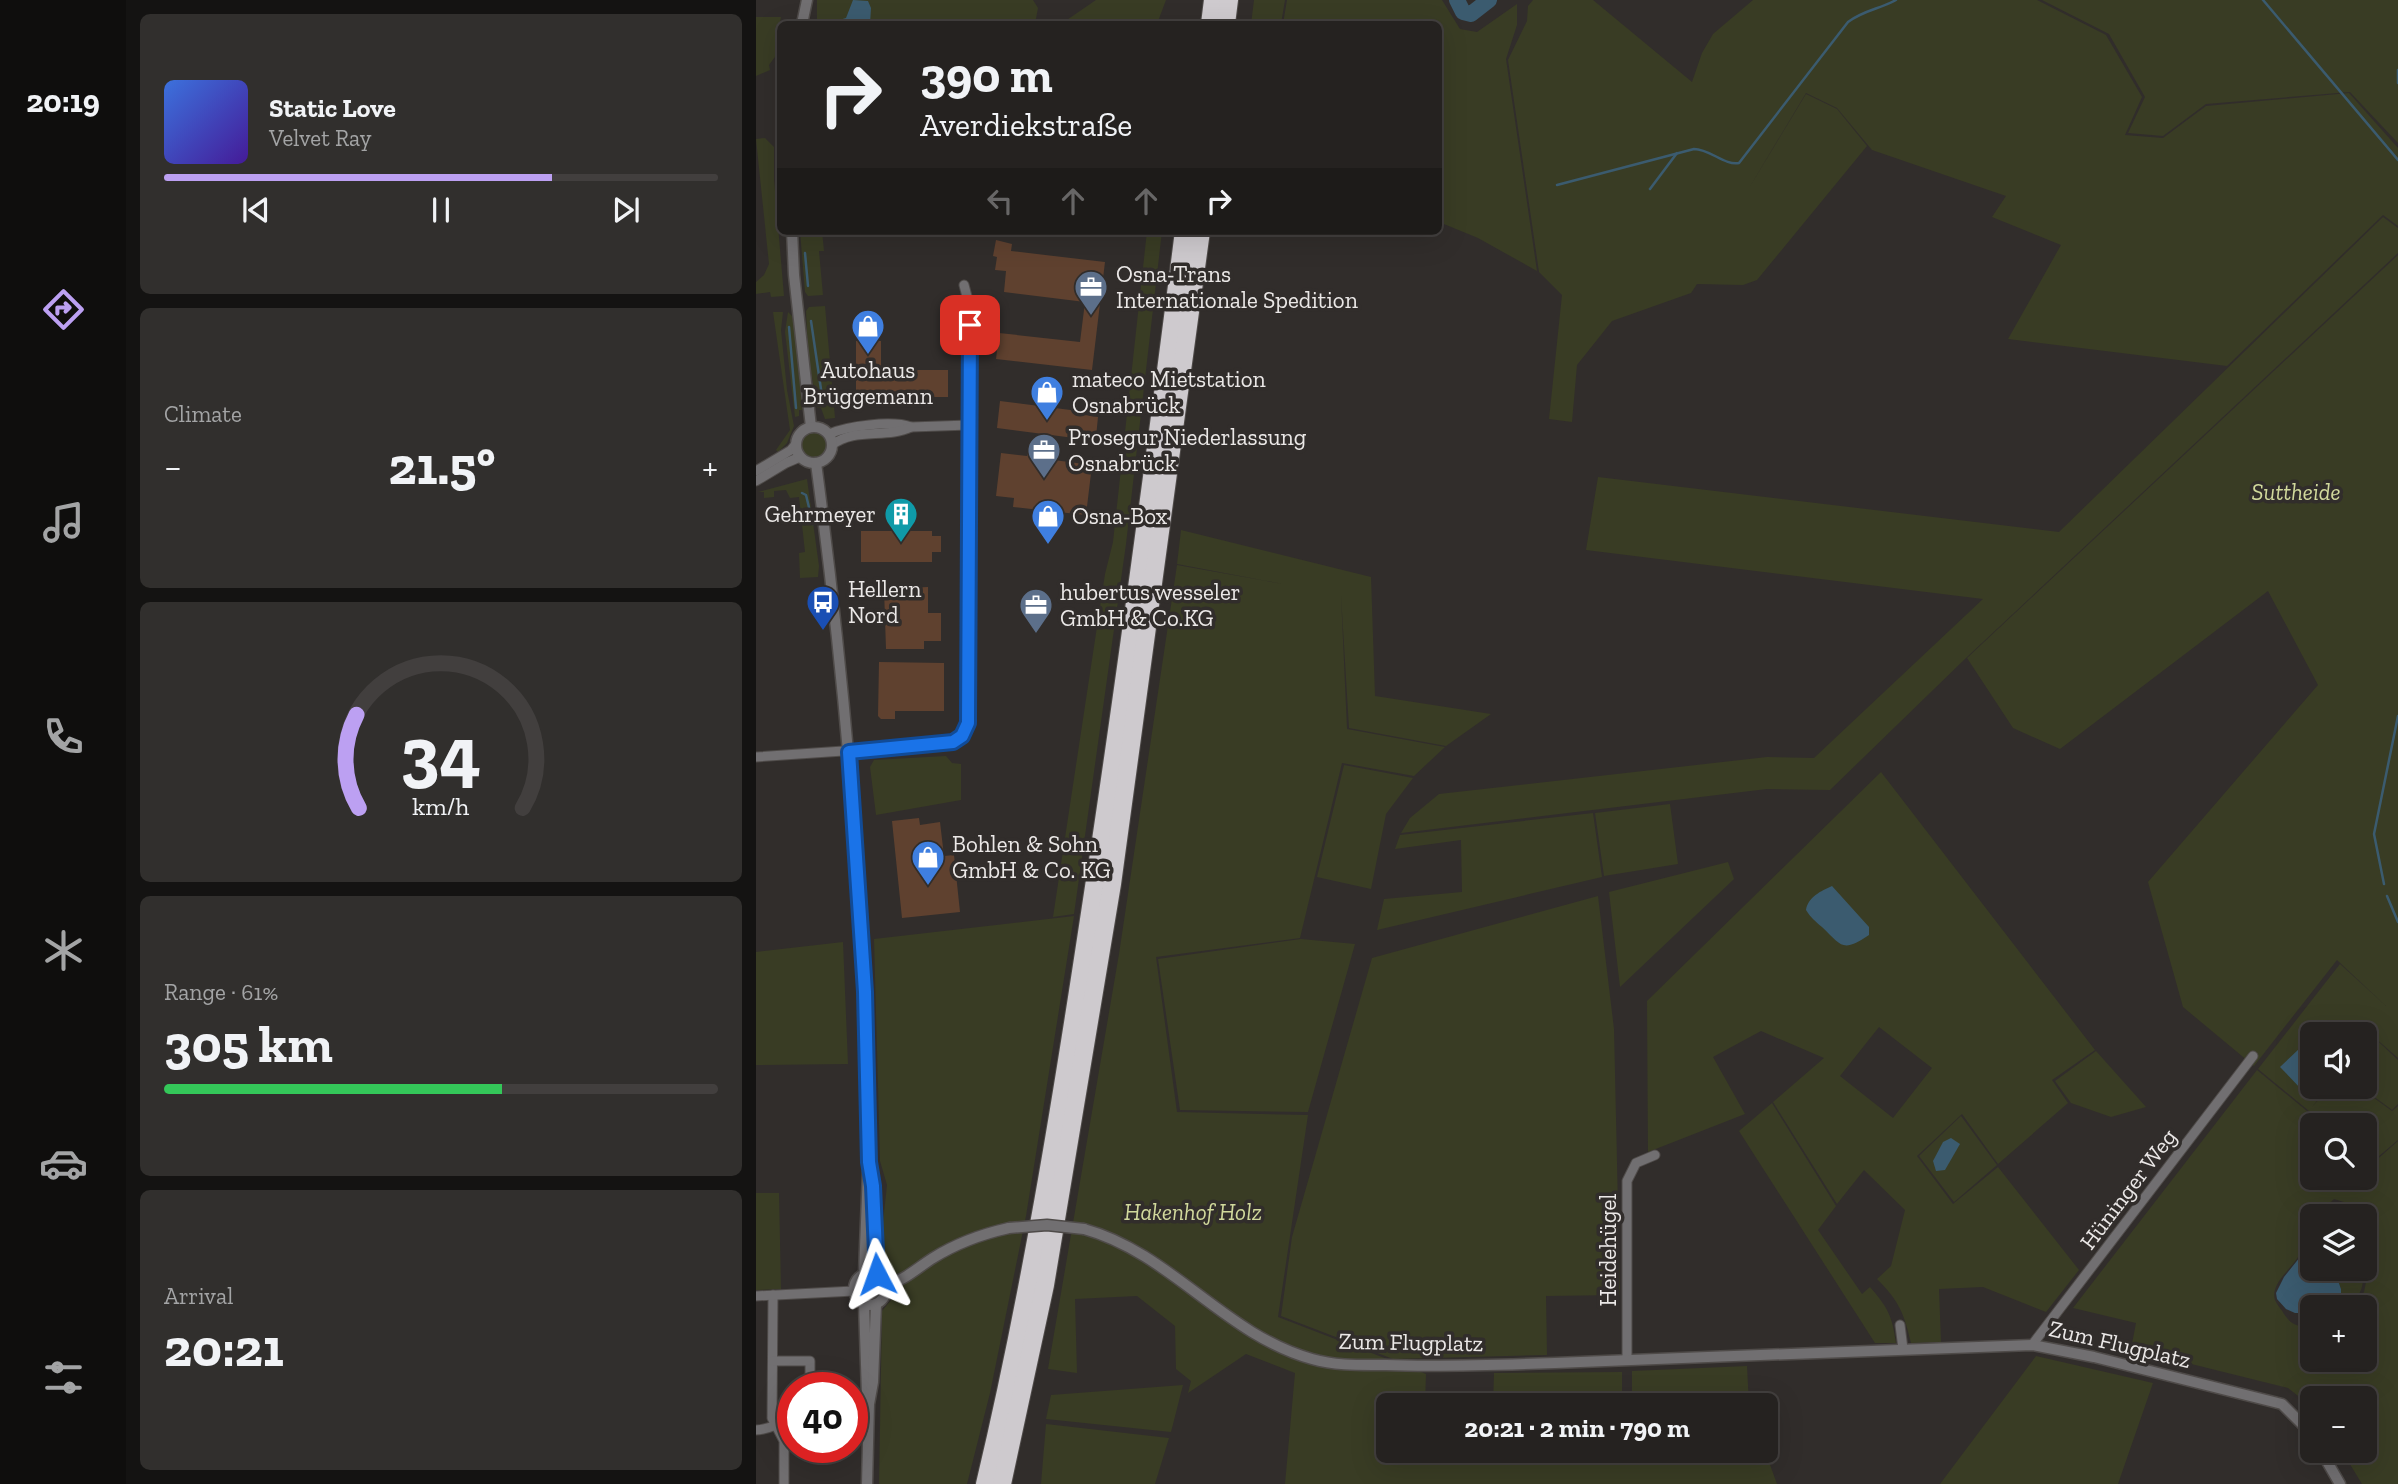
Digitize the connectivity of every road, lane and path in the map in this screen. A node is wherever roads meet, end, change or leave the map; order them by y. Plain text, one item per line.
1 (807, 0) edge
2 (1213, 0) edge
3 (1229, 0) edge
4 (803, 21) edge
5 (1210, 21) edge
6 (1226, 21) edge
7 (792, 235) edge
8 (1183, 235) edge
9 (1199, 235) edge
10 (964, 285) dead end
11 (969, 425) junction
12 (811, 427) junction
13 (831, 439) junction
14 (796, 444) junction
15 (800, 457) junction
16 (816, 463) junction
17 (756, 471) edge
18 (756, 481) edge
19 (849, 752) junction
20 (756, 757) edge
21 (2253, 1056) dead end
22 (1655, 1155) dead end
23 (869, 1162) junction
24 (864, 1273) junction
25 (877, 1274) junction
26 (886, 1285) junction
27 (854, 1291) junction
28 (773, 1295) junction
29 (756, 1296) edge
30 (864, 1304) junction
31 (876, 1304) junction
32 (1900, 1325) dead end
33 (2032, 1345) junction
34 (1903, 1349) junction
35 (1628, 1360) junction
36 (773, 1361) junction
37 (810, 1372) edge
38 (869, 1404) junction
39 (2300, 1422) edge
40 (777, 1426) joint
41 (756, 1430) edge
42 (784, 1463) edge
43 (2328, 1463) edge
44 (784, 1484) edge
45 (867, 1484) edge
46 (985, 1484) edge
47 (1002, 1484) edge
48 (2340, 1484) edge

1 - 4 street
2 - 5 highway
3 - 6 highway
7 - 12 street
8 - 46 highway
9 - 47 highway
10 - 11 street
11 - 13 street
11 - 19 street
12 - 13 street
12 - 14 street
13 - 16 street
14 - 15 street
14 - 17 street
15 - 16 street
15 - 18 street
16 - 19 street
19 - 20 street
19 - 23 street
21 - 33 street, Hüninger Weg
22 - 35 street, Heidehügel
23 - 24 street
23 - 25 street
24 - 25 street
24 - 27 street
25 - 26 street
26 - 31 street
26 - 35 street, Zum Flugplatz, bridge
27 - 28 street
27 - 30 street
28 - 29 street
28 - 36 street
30 - 31 street
30 - 38 street
31 - 38 street
32 - 34 street
33 - 34 street, Zum Flugplatz
33 - 39 street, Zum Flugplatz
34 - 35 street, Zum Flugplatz
36 - 37 street
36 - 40 street
38 - 45 street
40 - 41 street
42 - 44 street
43 - 48 street

